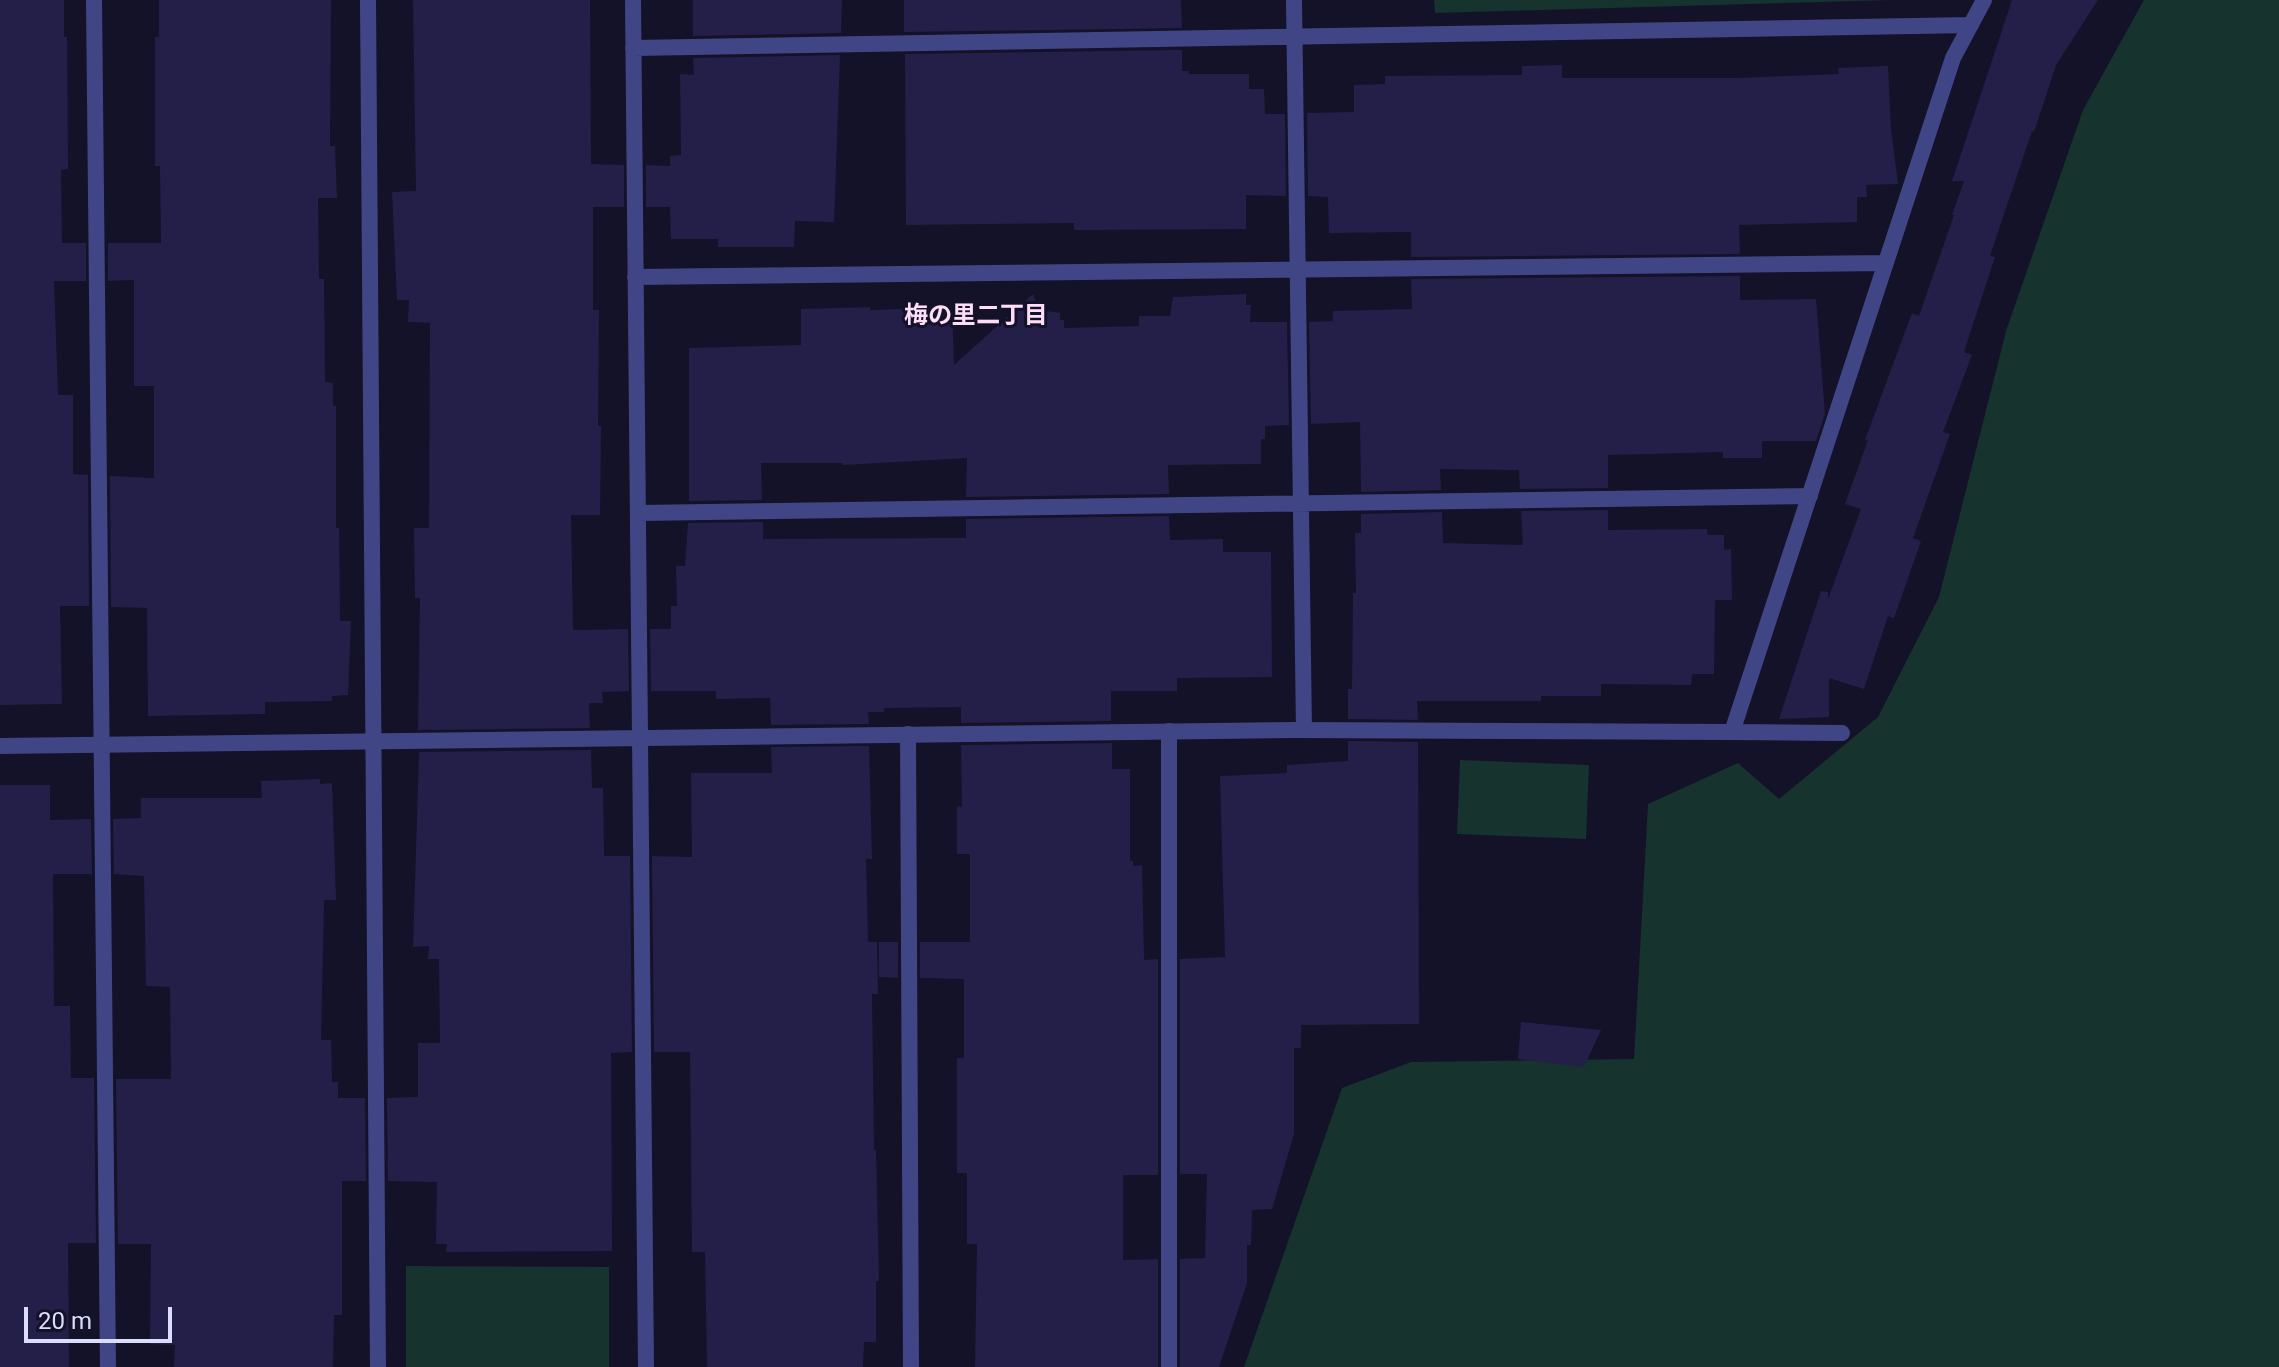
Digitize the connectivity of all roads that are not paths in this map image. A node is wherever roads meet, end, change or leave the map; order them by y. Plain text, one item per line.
1 (94, 0) edge
2 (368, 0) edge
3 (633, 0) edge
4 (1294, 0) edge
5 (1984, 0) edge
6 (1971, 25) junction
7 (1294, 37) junction
8 (633, 48) junction
9 (1886, 263) junction
10 (1298, 269) junction
11 (635, 277) junction
12 (1810, 496) junction
13 (1301, 503) junction
14 (638, 513) junction
15 (1304, 730) junction
16 (1169, 731) junction
17 (1732, 732) junction
18 (1842, 733) dead end
19 (908, 734) junction
20 (639, 738) junction
21 (374, 741) junction
22 (101, 745) junction
23 (0, 746) edge
24 (108, 1367) edge
25 (378, 1367) edge
26 (646, 1367) edge
27 (911, 1367) edge
28 (1169, 1367) edge

1 - 22 street
2 - 21 street
3 - 8 street
4 - 7 street
5 - 6 street
6 - 7 street
6 - 9 street
7 - 8 street
7 - 10 street
8 - 11 street
9 - 10 street
9 - 12 street
10 - 11 street
10 - 13 street
11 - 14 street
12 - 13 street
12 - 17 street
13 - 14 street
13 - 15 street
14 - 20 street
15 - 16 street
15 - 17 street
16 - 19 street
16 - 28 street
17 - 18 street
19 - 20 street
19 - 27 street
20 - 21 street
20 - 26 street
21 - 22 street
21 - 25 street
22 - 23 street
22 - 24 street

